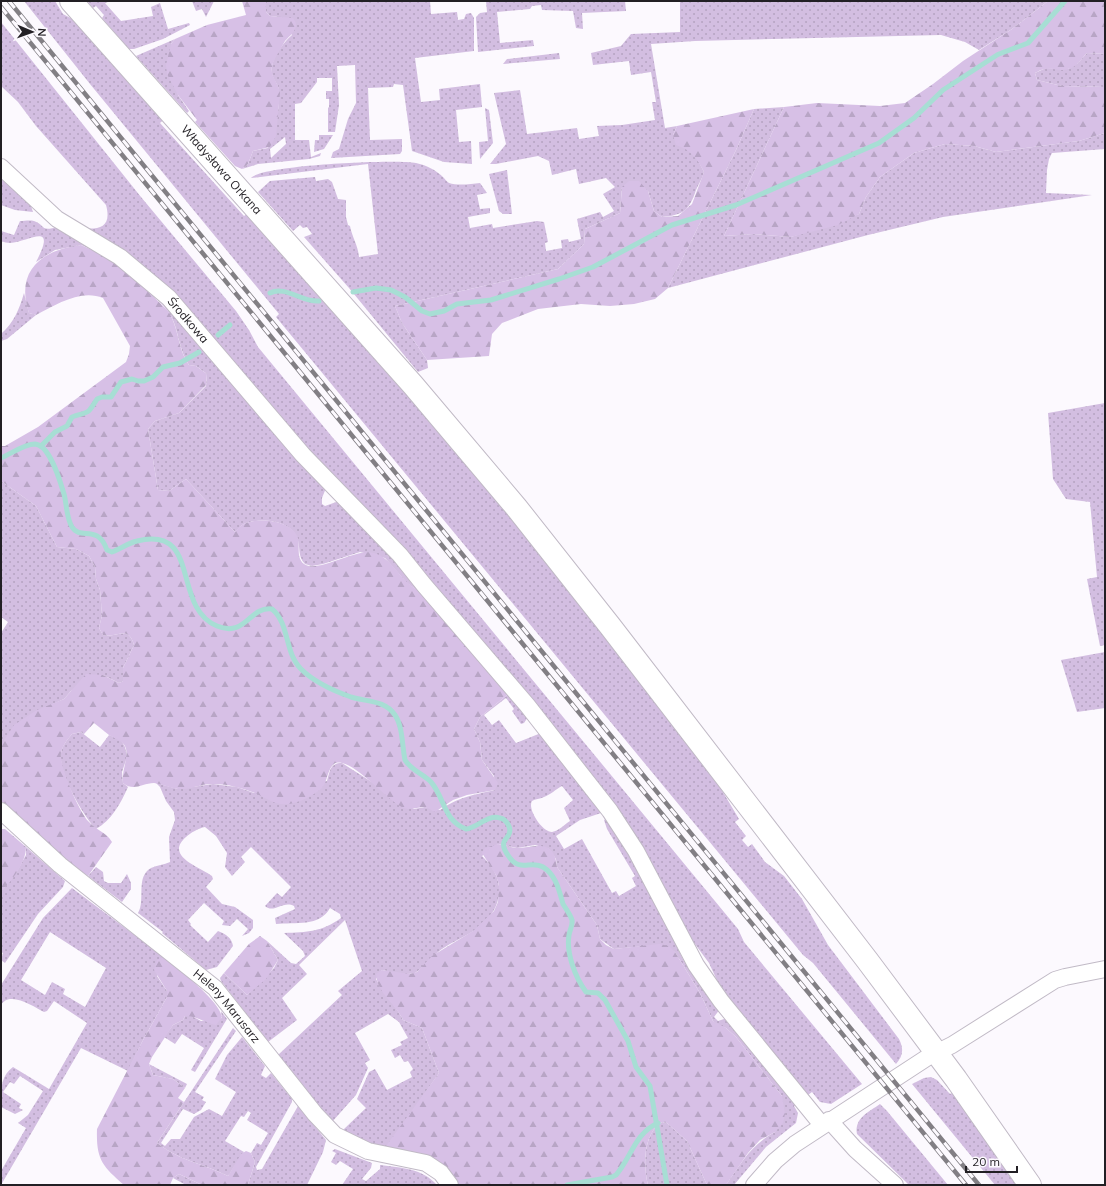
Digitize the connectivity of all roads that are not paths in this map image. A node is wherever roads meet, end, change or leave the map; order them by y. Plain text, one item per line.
1 (71, 1) edge
2 (1, 167) edge
3 (1, 811) edge
4 (1105, 969) edge
5 (936, 1053) junction
6 (826, 1123) junction
7 (450, 1185) edge
8 (754, 1185) edge
9 (895, 1185) edge
10 (1030, 1185) edge

1 - 5 street, Władysława Orkana
2 - 6 street, Środkowa
3 - 7 street, Heleny Marusarz
4 - 5 street
5 - 6 street
5 - 10 street, Władysława Orkana
6 - 8 street
6 - 9 street, Środkowa

